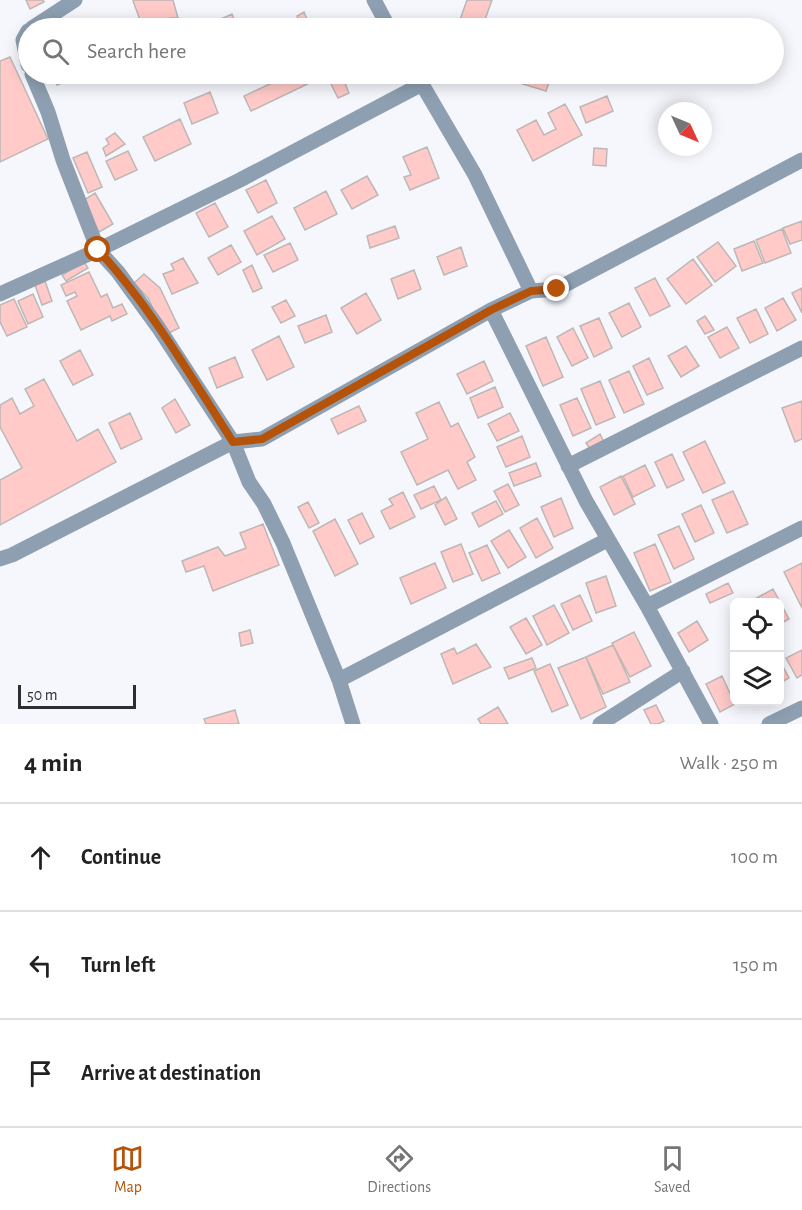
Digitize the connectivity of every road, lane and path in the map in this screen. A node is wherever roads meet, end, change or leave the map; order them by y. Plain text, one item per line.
1 (75, 0) edge
2 (374, 0) edge
3 (48, 18) edge
4 (384, 18) edge
5 (36, 84) edge
6 (410, 84) edge
7 (422, 84) edge
8 (802, 160) edge
9 (98, 250) junction
10 (531, 291) junction
11 (0, 294) edge
12 (491, 310) junction
13 (802, 348) edge
14 (233, 442) junction
15 (568, 466) junction
16 (802, 528) edge
17 (607, 540) junction
18 (0, 559) edge
19 (647, 606) junction
20 (683, 671) junction
21 (339, 680) junction
22 (802, 708) edge
23 (352, 724) edge
24 (600, 724) edge
25 (711, 724) edge
26 (769, 724) edge

1 - 3 street
2 - 4 street
5 - 9 street
6 - 9 street
7 - 10 street
8 - 10 street
9 - 11 street
9 - 14 street
10 - 12 street
12 - 14 street
12 - 15 street
13 - 15 street
14 - 18 street
14 - 21 street
15 - 17 street
16 - 19 street
17 - 19 street
17 - 21 street
19 - 20 street
20 - 24 street
20 - 25 street
21 - 23 street
22 - 26 street

